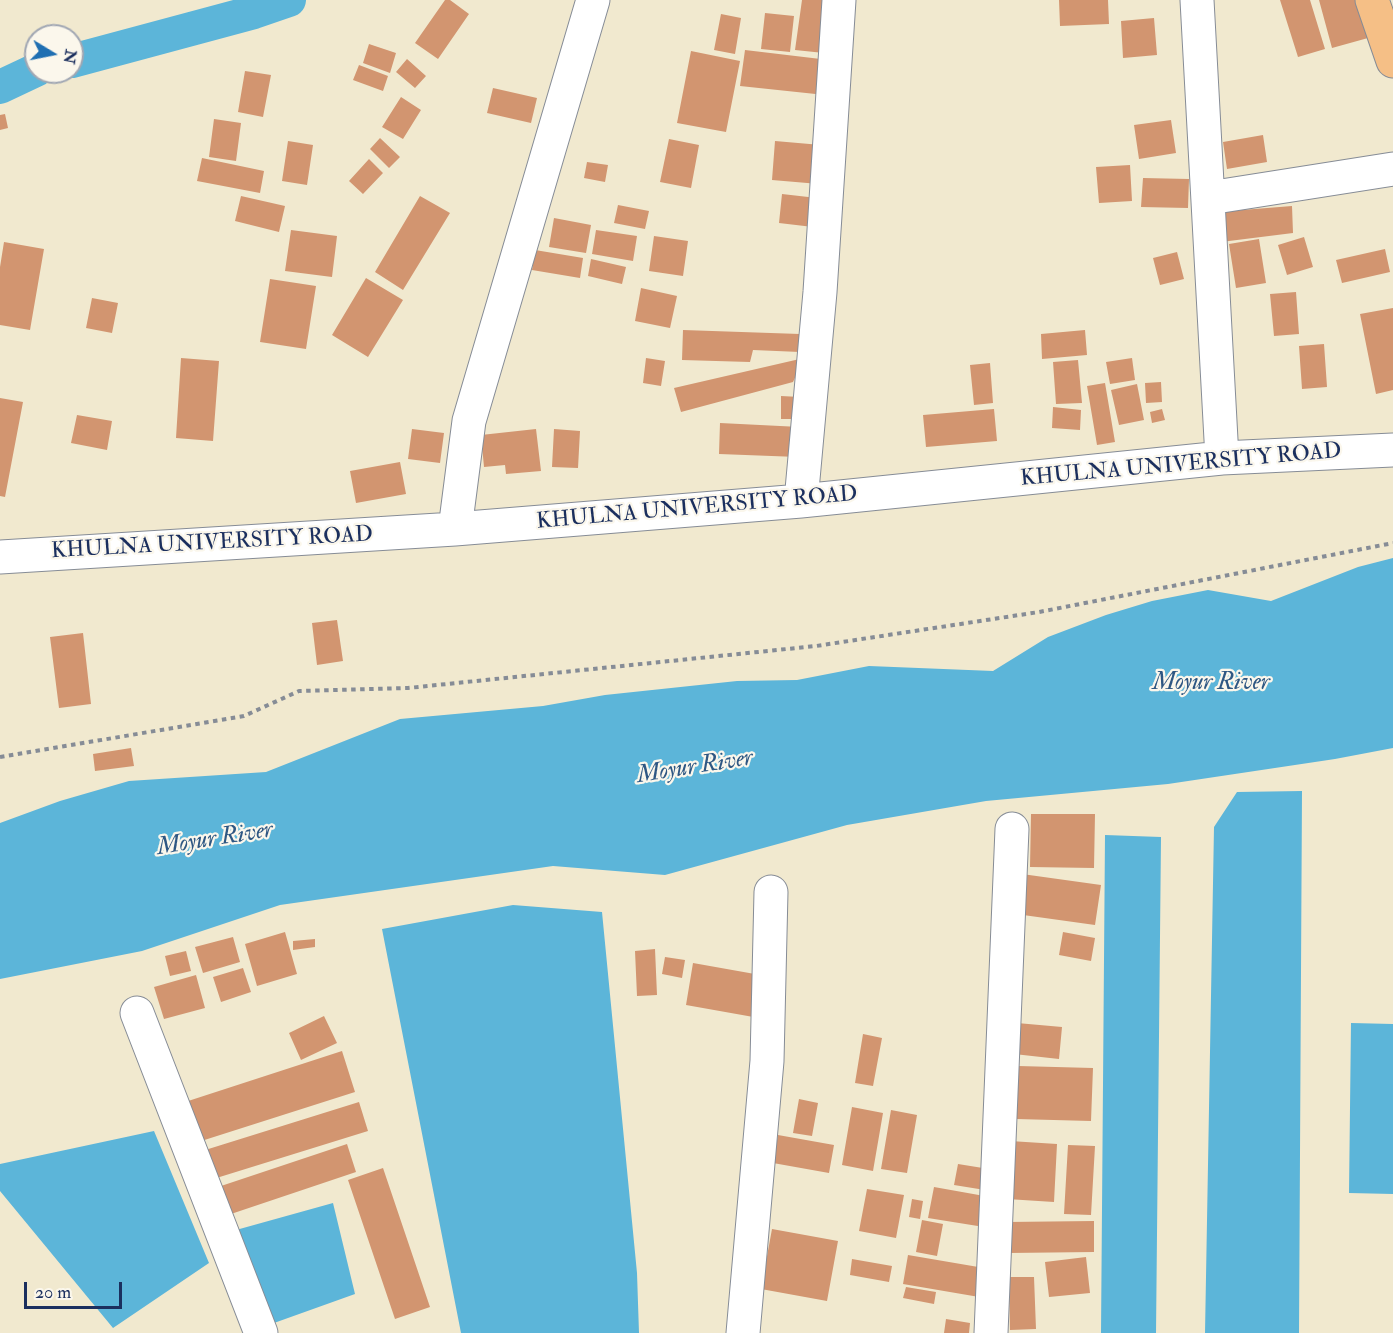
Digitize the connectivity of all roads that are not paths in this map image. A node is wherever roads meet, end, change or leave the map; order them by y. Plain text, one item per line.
1 (593, 0) edge
2 (839, 0) edge
3 (1197, 0) edge
4 (1372, 0) edge
5 (1393, 61) edge
6 (1393, 169) edge
7 (1209, 198) junction
8 (1393, 450) edge
9 (1222, 459) junction
10 (801, 501) junction
11 (455, 529) junction
12 (0, 557) edge
13 (1011, 829) dead end
14 (771, 892) dead end
15 (137, 1013) dead end
16 (261, 1333) edge
17 (743, 1333) edge
18 (991, 1333) edge

1 - 11 street
2 - 10 street
3 - 7 street
4 - 5 main road
6 - 7 street
7 - 9 street
8 - 9 street, KHULNA UNIVERSITY ROAD
9 - 10 street, KHULNA UNIVERSITY ROAD
10 - 11 street, KHULNA UNIVERSITY ROAD
11 - 12 street, KHULNA UNIVERSITY ROAD
13 - 18 street
14 - 17 street
15 - 16 street

